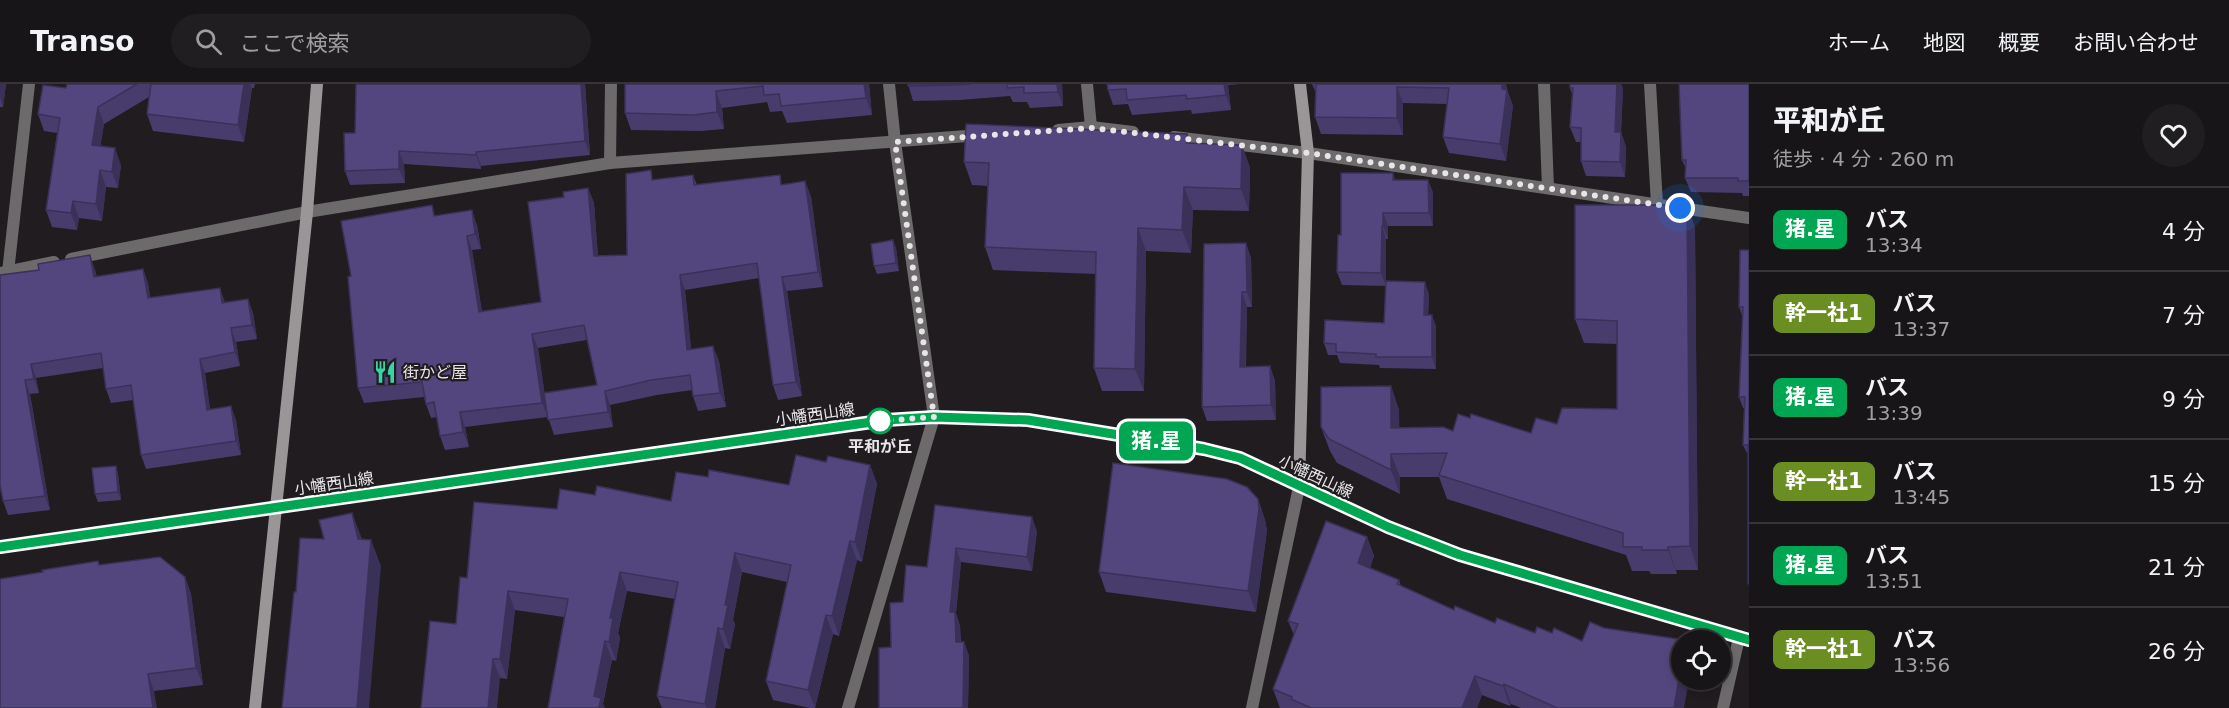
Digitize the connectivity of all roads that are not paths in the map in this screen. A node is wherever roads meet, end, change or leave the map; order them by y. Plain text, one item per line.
1 (29, 84) edge
2 (316, 84) edge
3 (611, 84) edge
4 (890, 84) edge
5 (1087, 84) edge
6 (1300, 84) edge
7 (1544, 84) edge
8 (1650, 84) edge
9 (1091, 128) junction
10 (1045, 131) edge
11 (987, 135) edge
12 (895, 142) junction
13 (1308, 153) junction
14 (610, 163) junction
15 (1548, 188) junction
16 (1657, 204) junction
17 (307, 212) junction
18 (1749, 218) edge
19 (4, 272) edge
20 (934, 417) junction
21 (1299, 487) junction
22 (277, 508) junction
23 (0, 547) edge
24 (1744, 639) edge
25 (255, 708) edge
26 (848, 708) edge
27 (1252, 708) edge
28 (1723, 708) edge

1 - 19 street
2 - 17 street
3 - 14 street
4 - 12 street
5 - 9 street
6 - 13 street
7 - 15 street
8 - 16 street
9 - 10 street
9 - 13 street
11 - 12 street
12 - 14 street
12 - 20 street
13 - 15 street
13 - 21 street
14 - 17 street
15 - 16 street
16 - 18 street
17 - 19 street
17 - 22 street
20 - 21 street, 小幡西山線
20 - 22 street, 小幡西山線
20 - 26 street
21 - 24 street, 小幡西山線
21 - 27 street
22 - 23 street, 小幡西山線
22 - 25 street
24 - 28 street

